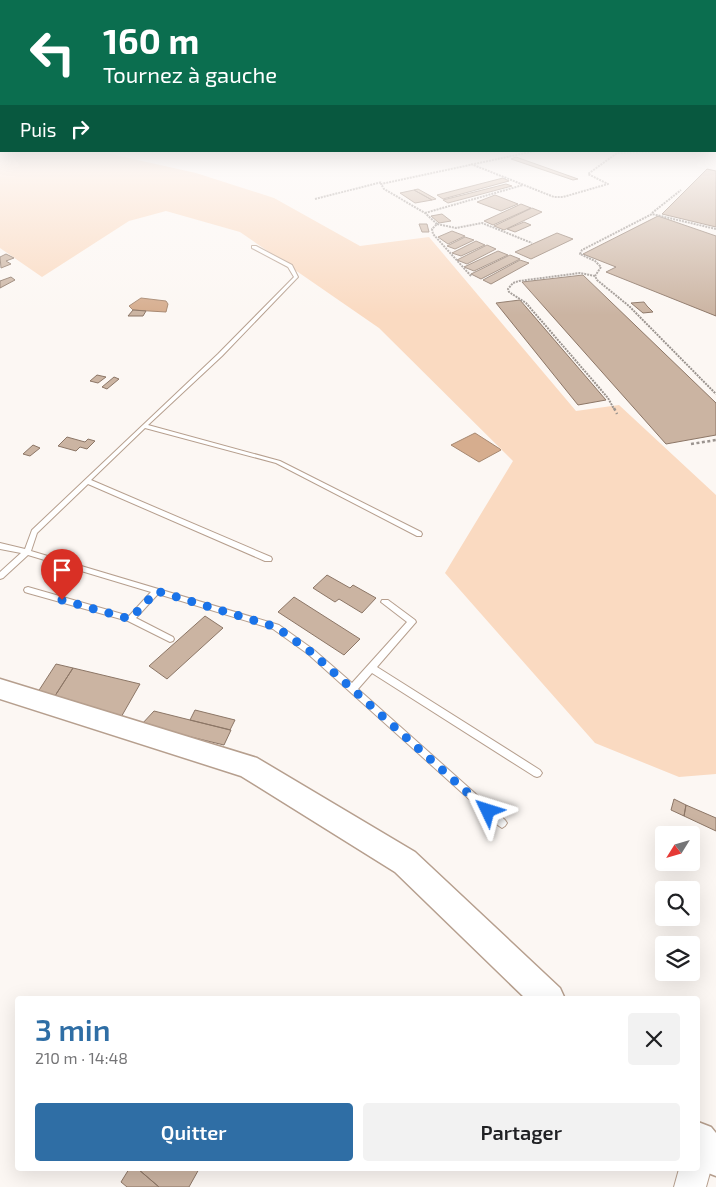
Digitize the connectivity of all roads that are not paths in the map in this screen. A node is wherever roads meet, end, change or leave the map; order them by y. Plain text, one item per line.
1 (254, 247) dead end
2 (144, 426) junction
3 (87, 481) junction
4 (419, 534) dead end
5 (0, 546) edge
6 (27, 552) junction
7 (268, 559) dead end
8 (0, 576) edge
9 (28, 590) dead end
10 (157, 591) junction
11 (385, 602) dead end
12 (130, 619) junction
13 (170, 639) dead end
14 (372, 668) junction
15 (0, 689) edge
16 (352, 689) junction
17 (537, 773) dead end
18 (502, 823) dead end
19 (546, 996) edge
20 (696, 1171) edge
21 (690, 1187) edge

1 - 2 lane
2 - 3 lane
2 - 4 lane
3 - 6 lane
3 - 7 lane
5 - 6 lane
6 - 8 lane
6 - 10 lane
9 - 12 lane
10 - 12 lane
10 - 16 lane
11 - 14 lane
12 - 13 lane
14 - 16 lane
14 - 17 lane
15 - 19 main road
16 - 18 lane
20 - 21 street

